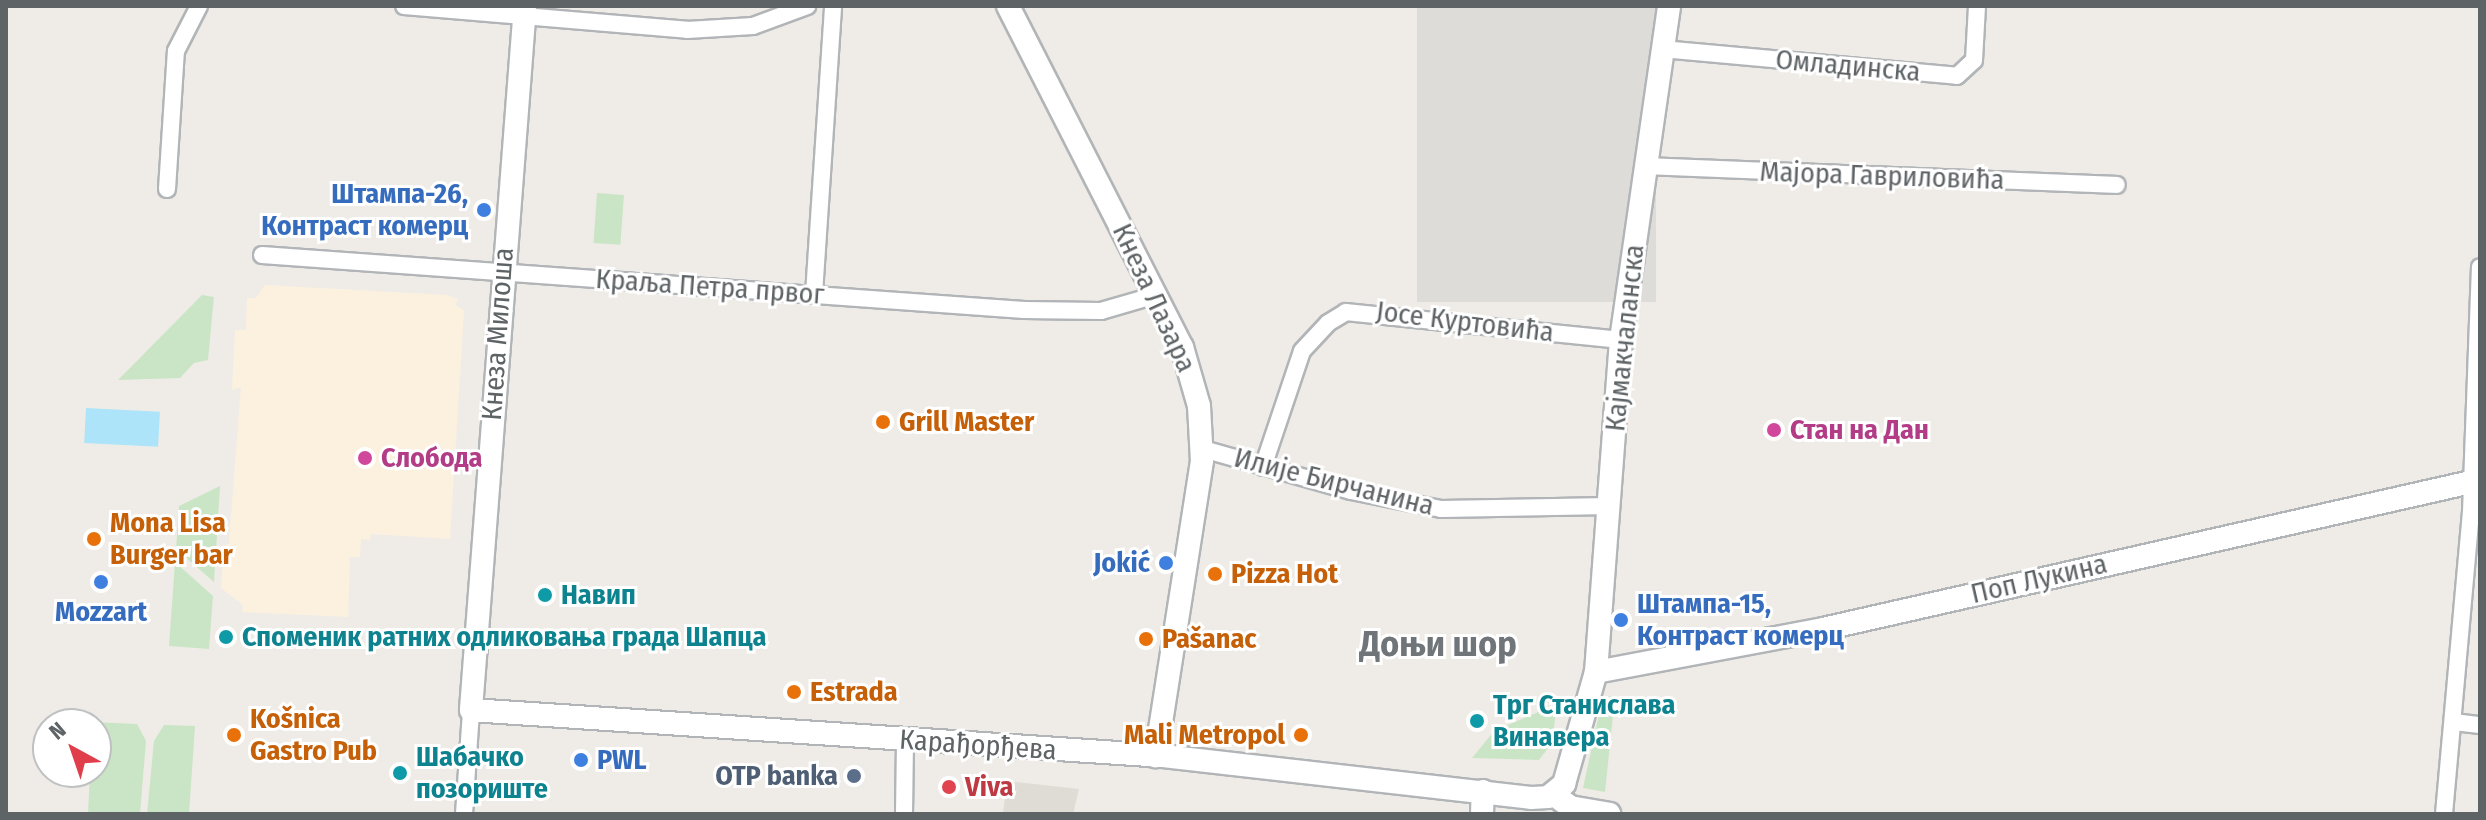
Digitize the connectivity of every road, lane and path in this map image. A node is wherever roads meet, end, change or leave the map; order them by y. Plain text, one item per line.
1 (199, 6) edge
2 (404, 6) edge
3 (807, 6) edge
4 (833, 6) edge
5 (1008, 6) edge
6 (1669, 6) edge
7 (1977, 6) edge
8 (524, 12) edge
9 (1662, 49) junction
10 (1646, 166) junction
11 (2117, 185) dead end
12 (167, 189) dead end
13 (262, 255) dead end
14 (2480, 267) edge
15 (503, 273) junction
16 (814, 294) junction
17 (1156, 295) junction
18 (1621, 340) junction
19 (1203, 449) junction
20 (1263, 467) junction
21 (2476, 481) edge
22 (1610, 506) junction
23 (1596, 672) junction
24 (471, 710) junction
25 (2454, 722) junction
26 (2480, 725) edge
27 (905, 740) junction
28 (1156, 756) junction
29 (1483, 791) junction
30 (1553, 794) junction
31 (464, 814) edge
32 (904, 814) edge
33 (1482, 814) edge
34 (1609, 814) edge
35 (2444, 814) edge

1 - 12 street
2 - 8 street
3 - 8 street
4 - 16 street
5 - 17 street, Кнеза Лазара
6 - 9 street, Кајмакчаланска
7 - 9 street, Омладинска
8 - 15 street, Кнеза Милоша
9 - 10 street, Кајмакчаланска
10 - 11 street, Мајора Гавриловића
10 - 18 street, Кајмакчаланска
13 - 15 street, Краља Петра првог
14 - 21 street
15 - 16 street, Краља Петра првог
15 - 24 street, Кнеза Милоша
16 - 17 street, Краља Петра првог
17 - 19 street, Кнеза Лазара
18 - 20 street, Јосе Куртовића
18 - 22 street, Кајмакчаланска
19 - 20 street, Илије Бирчанина
19 - 28 street, Кнеза Лазара
20 - 22 street, Илије Бирчанина
21 - 23 street, Поп Лукина
21 - 25 street
22 - 23 street, Кајмакчаланска
23 - 30 street, Кајмакчаланска
24 - 27 street, Карађорђева
24 - 31 street
25 - 26 street
25 - 35 street
27 - 28 street, Карађорђева
27 - 32 street
28 - 29 street, Карађорђева
29 - 30 street, Карађорђева
29 - 33 street
30 - 34 street

